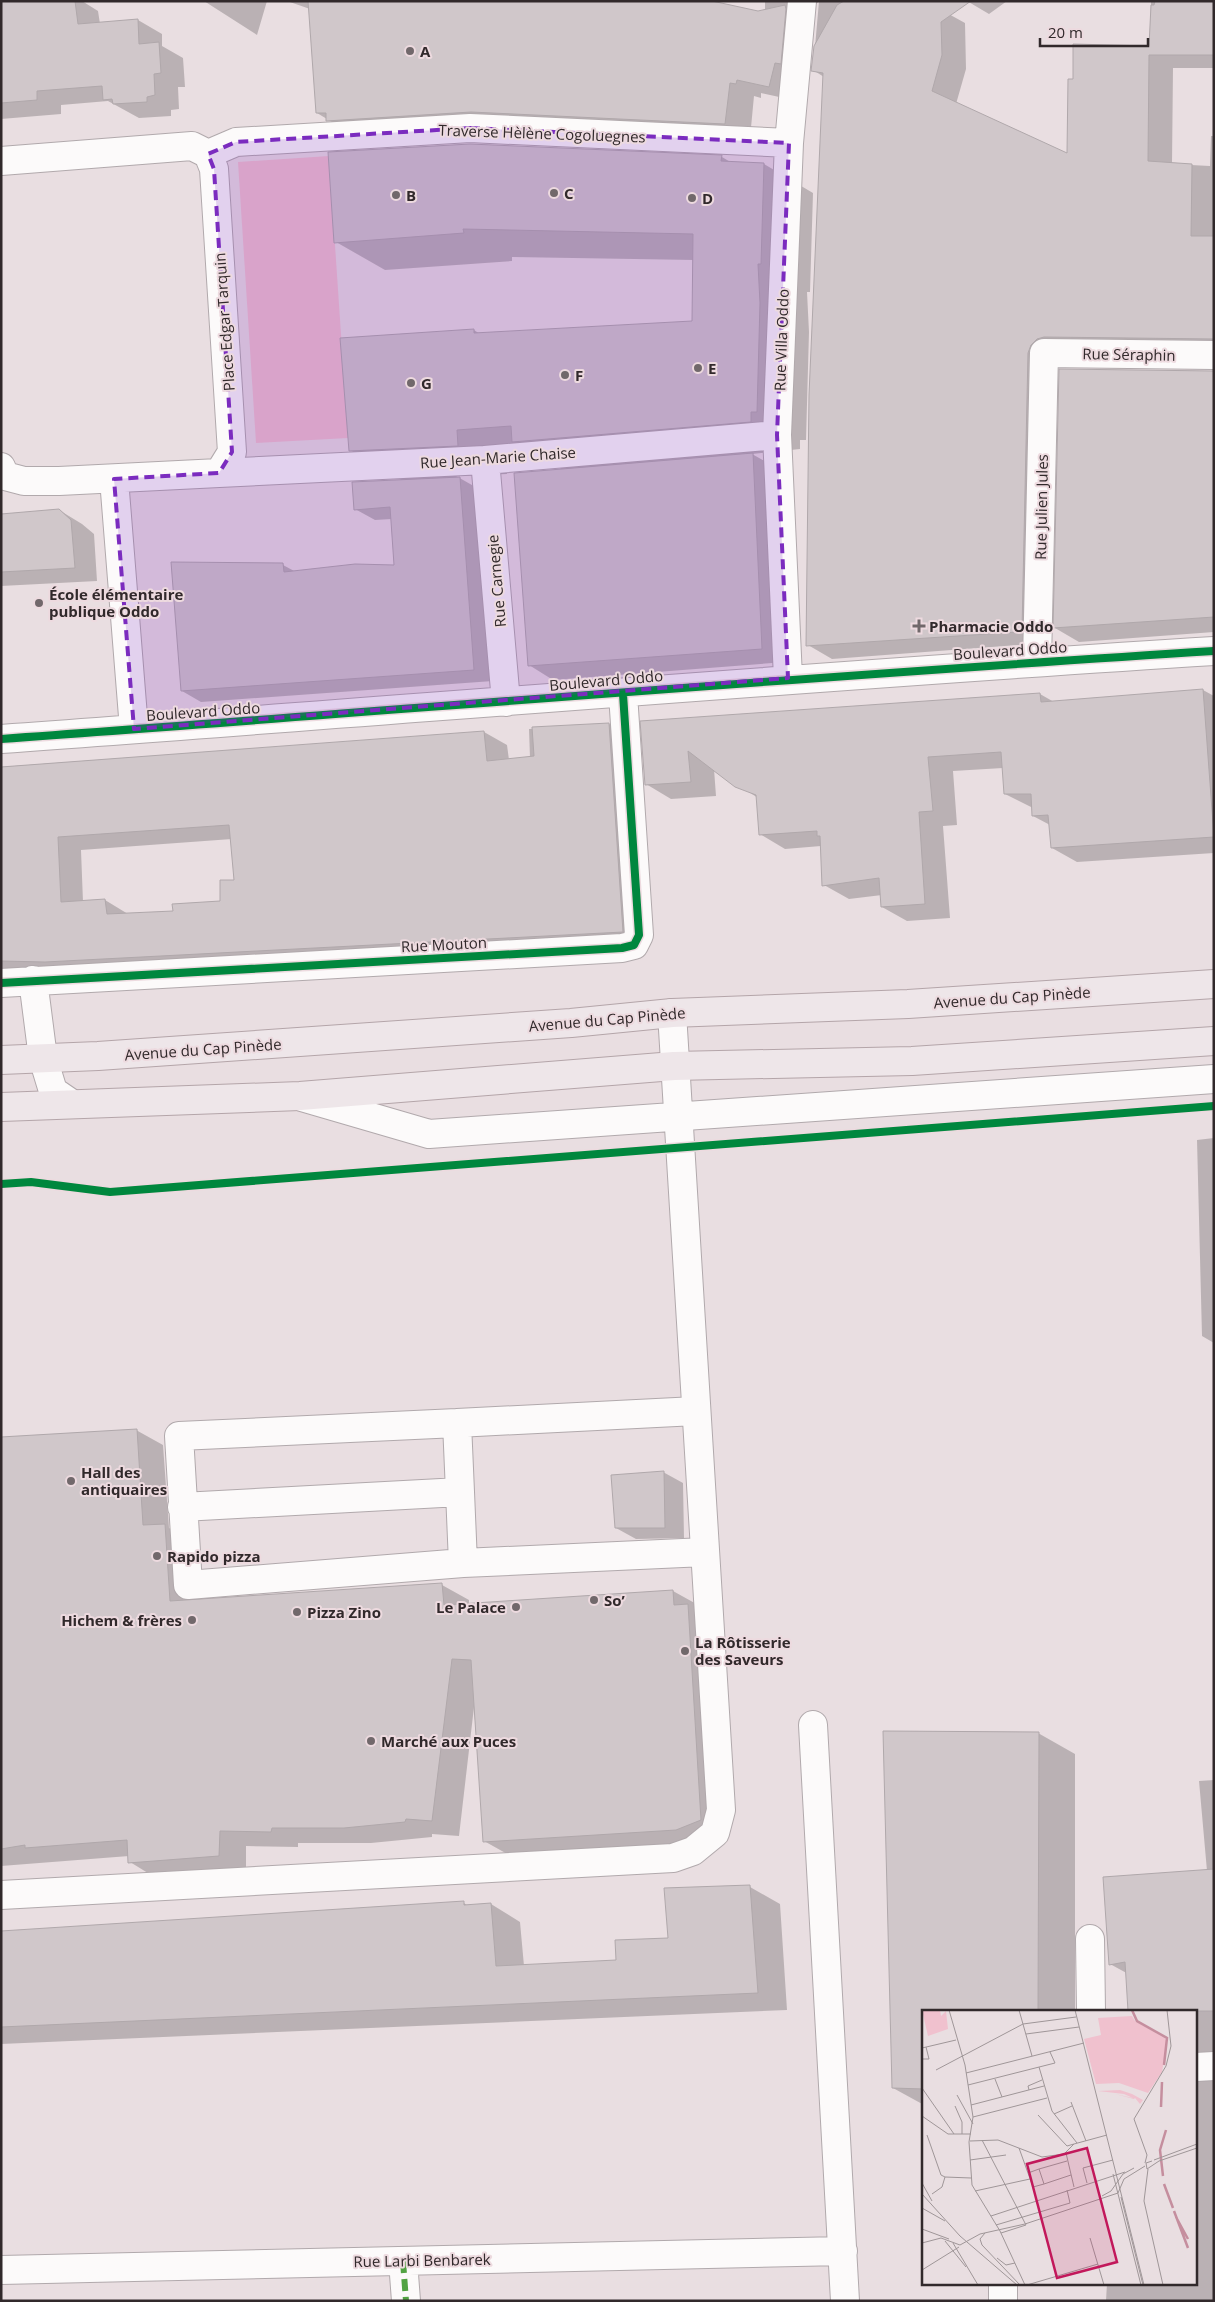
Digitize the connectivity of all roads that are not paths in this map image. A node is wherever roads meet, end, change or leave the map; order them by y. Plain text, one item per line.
1 (802, 1) edge
2 (789, 143) junction
3 (208, 154) junction
4 (1, 161) edge
5 (1044, 353) joint
6 (1214, 355) edge
7 (777, 435) junction
8 (485, 460) junction
9 (1, 467) edge
10 (219, 473) junction
11 (114, 479) junction
12 (1214, 651) edge
13 (1037, 662) junction
14 (788, 678) junction
15 (623, 694) junction
16 (506, 702) junction
17 (134, 730) junction
18 (1, 739) edge
19 (33, 980) junction
20 (1, 983) edge
21 (1214, 984) edge
22 (672, 1014) junction
23 (1214, 1041) edge
24 (43, 1058) junction
25 (1, 1060) edge
26 (674, 1066) junction
27 (1214, 1080) edge
28 (300, 1096) junction
29 (72, 1104) junction
30 (1, 1107) edge
31 (678, 1117) junction
32 (696, 1411) junction
33 (457, 1423) junction
34 (460, 1492) junction
35 (182, 1508) junction
36 (705, 1552) junction
37 (463, 1564) junction
38 (813, 1725) dead end
39 (1, 1895) edge
40 (1090, 1939) dead end
41 (1091, 2010) edge
42 (1214, 2066) edge
43 (1198, 2067) edge
44 (843, 2251) junction
45 (403, 2261) junction
46 (1, 2270) edge
47 (1003, 2284) edge
48 (406, 2301) edge
49 (845, 2301) edge
50 (1003, 2301) edge

1 - 2 street, Rue Villa Oddo
2 - 3 street, Traverse Hèlène Cogoluegnes
2 - 7 street, Rue Villa Oddo
3 - 4 street
3 - 10 street, Place Edgar Tarquin
5 - 6 street, Rue Séraphin
5 - 13 street, Rue Julien Jules
7 - 8 street, Rue Jean-Marie Chaise
7 - 14 street, Rue Villa Oddo
8 - 10 street, Rue Jean-Marie Chaise
8 - 16 street, Rue Carnegie
9 - 11 street
10 - 11 street
11 - 17 street
12 - 13 street, Boulevard Oddo
13 - 14 street, Boulevard Oddo
14 - 15 street, Boulevard Oddo
15 - 16 street, Boulevard Oddo
15 - 19 street, Rue Mouton
16 - 17 street, Boulevard Oddo
17 - 18 street, Boulevard Oddo
19 - 20 street, Rue Mouton
19 - 24 street
21 - 22 main road, Avenue du Cap Pinède
22 - 24 main road, Avenue du Cap Pinède
22 - 26 street
23 - 26 main road
24 - 25 main road, Avenue du Cap Pinède
24 - 29 street
26 - 28 main road
26 - 31 street
27 - 31 street
28 - 29 main road
28 - 31 street
29 - 30 main road
31 - 32 street
32 - 33 street
32 - 36 street
33 - 34 street
33 - 35 street
34 - 35 street
34 - 37 street
35 - 37 street
36 - 37 street
36 - 39 street
38 - 44 street
40 - 41 street
42 - 43 street
44 - 45 street, Rue Larbi Benbarek
44 - 49 street
45 - 46 street, Rue Larbi Benbarek
45 - 48 street
47 - 50 street

